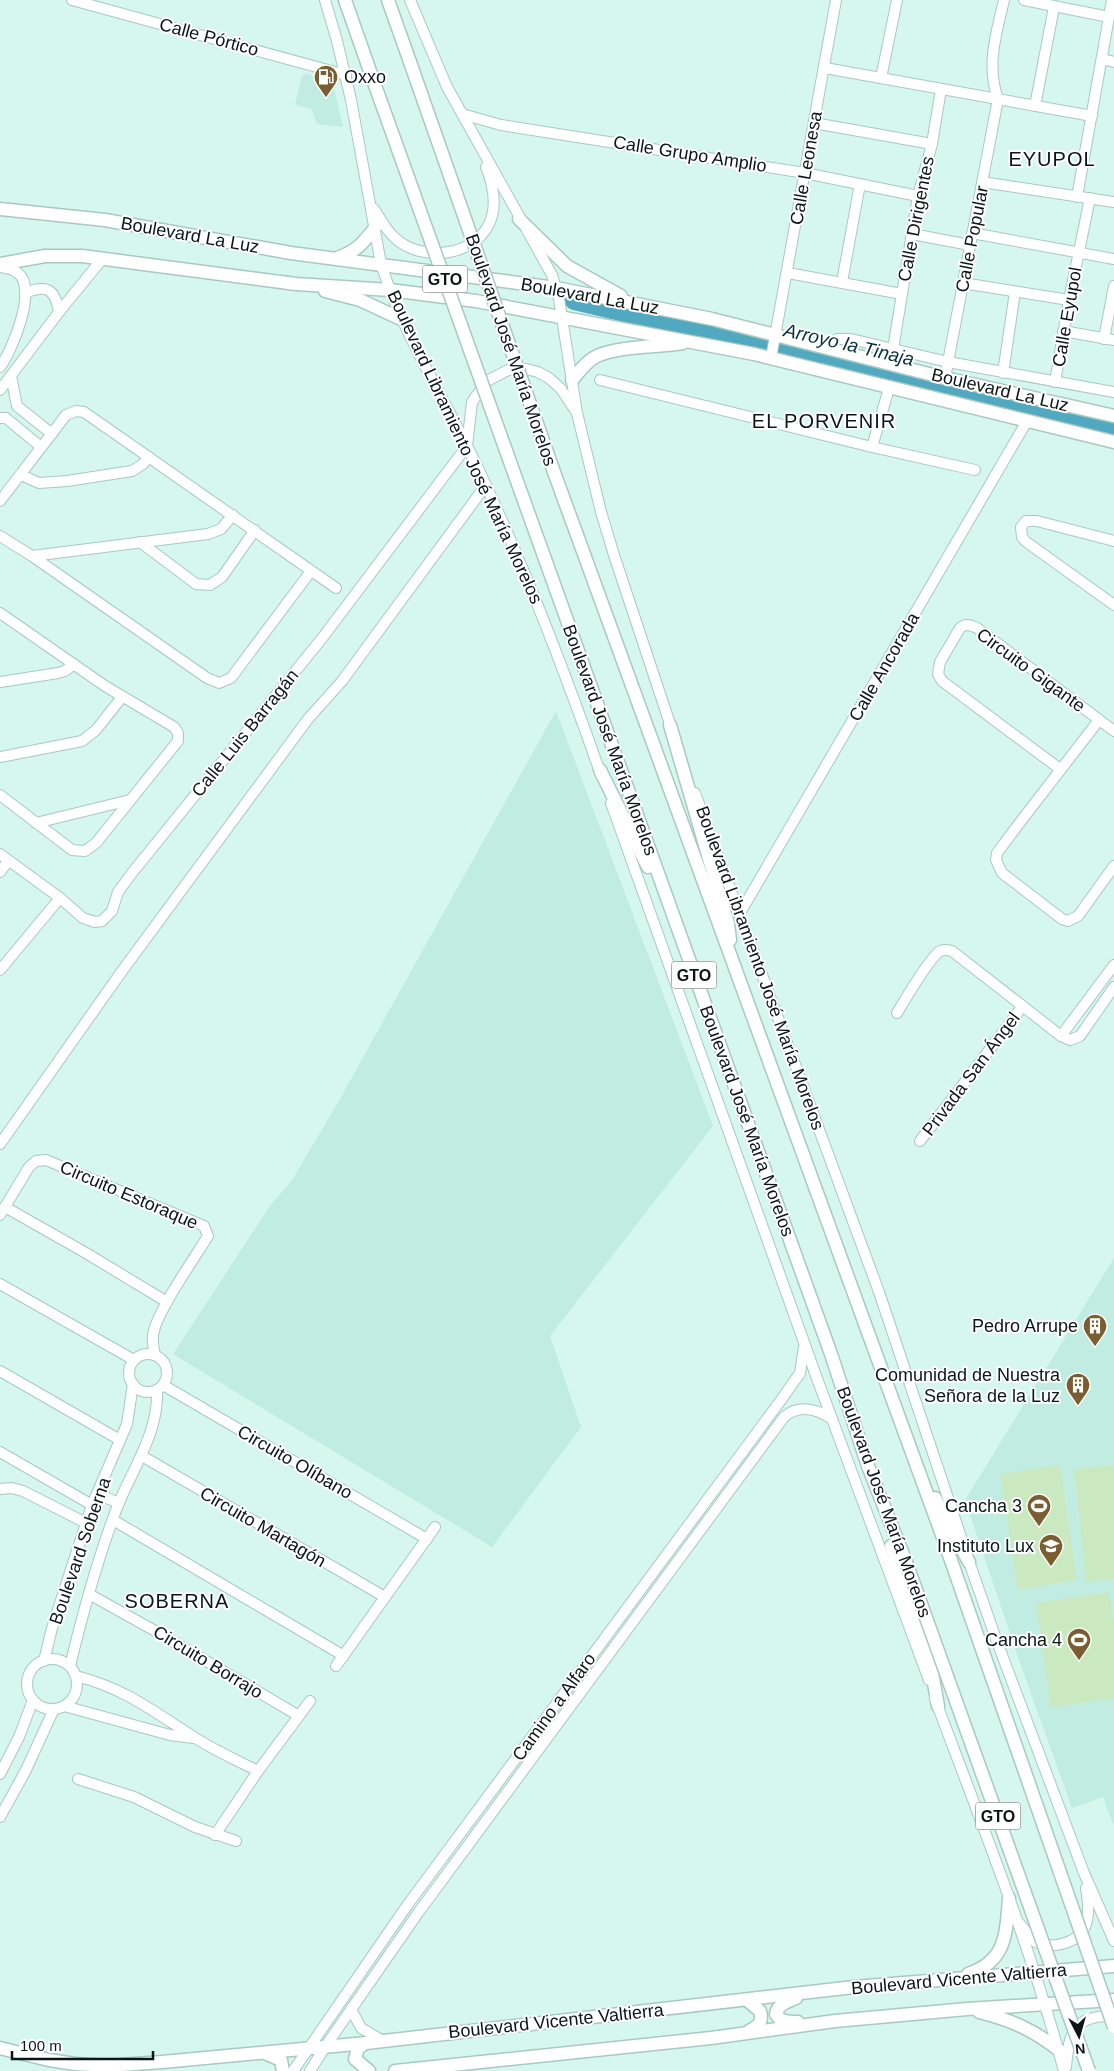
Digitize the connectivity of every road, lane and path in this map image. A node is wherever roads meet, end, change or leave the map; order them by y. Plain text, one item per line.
1 (72, 0) edge
2 (325, 0) edge
3 (345, 0) edge
4 (388, 0) edge
5 (410, 0) edge
6 (836, 0) edge
7 (897, 0) edge
8 (1004, 0) edge
9 (1024, 0) edge
10 (1112, 0) edge
11 (1054, 6) junction
12 (1109, 17) junction
13 (1102, 60) junction
14 (1114, 62) edge
15 (825, 68) junction
16 (346, 75) junction
17 (881, 78) junction
18 (941, 90) junction
19 (998, 99) junction
20 (1036, 106) junction
21 (462, 114) junction
22 (1092, 116) junction
23 (814, 123) junction
24 (472, 132) junction
25 (932, 144) junction
26 (805, 173) junction
27 (982, 182) junction
28 (860, 184) junction
29 (918, 196) junction
30 (1077, 197) junction
31 (1090, 198) junction
32 (1114, 202) edge
33 (371, 203) junction
34 (0, 208) edge
35 (519, 218) junction
36 (375, 228) junction
37 (972, 233) junction
38 (912, 234) junction
39 (970, 245) junction
40 (1079, 253) junction
41 (103, 258) junction
42 (335, 259) junction
43 (1114, 259) edge
44 (381, 264) junction
45 (0, 266) edge
46 (788, 272) junction
47 (842, 282) junction
48 (963, 283) junction
49 (296, 284) junction
50 (1114, 286) edge
51 (556, 288) junction
52 (390, 290) junction
53 (25, 292) junction
54 (1015, 292) junction
55 (902, 294) junction
56 (1069, 300) junction
57 (637, 303) junction
58 (59, 312) junction
59 (561, 317) junction
60 (401, 319) junction
61 (1063, 331) junction
62 (775, 338) junction
63 (1109, 339) edge
64 (694, 342) junction
65 (827, 348) junction
66 (893, 349) junction
67 (772, 355) junction
68 (948, 362) junction
69 (0, 367) edge
70 (1003, 373) junction
71 (11, 376) junction
72 (945, 378) junction
73 (572, 380) junction
74 (600, 380) dead end
75 (1055, 382) junction
76 (889, 388) junction
77 (0, 390) edge
78 (1114, 392) edge
79 (17, 406) junction
80 (577, 413) junction
81 (1114, 416) edge
82 (3, 418) edge
83 (1027, 421) junction
84 (52, 434) junction
85 (1114, 442) edge
86 (467, 446) junction
87 (42, 447) junction
88 (872, 447) junction
89 (149, 457) junction
90 (975, 470) dead end
91 (21, 475) junction
92 (486, 485) junction
93 (0, 501) edge
94 (233, 515) junction
95 (255, 530) junction
96 (0, 536) edge
97 (1114, 541) edge
98 (140, 542) junction
99 (32, 556) junction
100 (311, 571) junction
101 (336, 588) dead end
102 (1114, 605) edge
103 (0, 613) edge
104 (74, 664) junction
105 (0, 682) edge
106 (122, 697) junction
107 (1099, 720) junction
108 (670, 725) junction
109 (1114, 731) edge
110 (0, 757) edge
111 (1060, 768) junction
112 (600, 770) junction
113 (0, 796) edge
114 (130, 800) junction
115 (36, 822) junction
116 (4, 858) edge
117 (1114, 866) edge
118 (0, 872) edge
119 (60, 898) junction
120 (740, 913) junction
121 (674, 918) junction
122 (732, 960) junction
123 (1114, 965) edge
124 (0, 970) edge
125 (1114, 987) edge
126 (1022, 1007) junction
127 (897, 1013) dead end
128 (1060, 1036) junction
129 (920, 1141) dead end
130 (0, 1144) edge
131 (3, 1211) edge
132 (0, 1284) edge
133 (167, 1302) junction
134 (804, 1340) junction
135 (155, 1355) junction
136 (134, 1360) junction
137 (0, 1371) edge
138 (133, 1384) junction
139 (160, 1388) junction
140 (832, 1419) junction
141 (120, 1440) junction
142 (0, 1452) edge
143 (142, 1456) junction
144 (914, 1459) junction
145 (868, 1466) junction
146 (0, 1489) edge
147 (97, 1494) junction
148 (119, 1503) junction
149 (92, 1505) junction
150 (113, 1520) junction
151 (86, 1523) junction
152 (435, 1527) dead end
153 (428, 1539) junction
154 (969, 1562) junction
155 (89, 1594) junction
156 (385, 1597) junction
157 (630, 1603) junction
158 (642, 1610) junction
159 (344, 1656) junction
160 (44, 1661) junction
161 (70, 1666) junction
162 (336, 1666) dead end
163 (76, 1676) junction
164 (33, 1700) junction
165 (310, 1701) dead end
166 (64, 1706) junction
167 (938, 1706) junction
168 (54, 1709) junction
169 (299, 1716) junction
170 (197, 1739) junction
171 (528, 1742) junction
172 (540, 1749) junction
173 (258, 1771) junction
174 (0, 1774) edge
175 (78, 1779) dead end
176 (0, 1817) edge
177 (215, 1835) junction
178 (236, 1841) dead end
179 (1084, 1874) junction
180 (1009, 1898) junction
181 (1016, 1918) junction
182 (1114, 1941) edge
183 (1114, 1966) edge
184 (1033, 1972) junction
185 (953, 1978) junction
186 (810, 1992) junction
187 (747, 2000) junction
188 (1114, 2000) edge
189 (1045, 2004) junction
190 (350, 2009) junction
191 (967, 2010) junction
192 (1114, 2016) edge
193 (835, 2021) junction
194 (1114, 2027) edge
195 (747, 2033) junction
196 (383, 2041) junction
197 (366, 2043) junction
198 (324, 2047) junction
199 (0, 2048) edge
200 (308, 2048) junction
201 (1059, 2050) junction
202 (265, 2053) junction
203 (283, 2071) edge
204 (293, 2071) edge
205 (310, 2071) edge
206 (369, 2071) edge
207 (395, 2071) edge
208 (1065, 2071) edge
209 (1089, 2071) edge

1 - 16 street, Calle Pórtico
2 - 16 street, Boulevard Libramiento José María Morelos
3 - 121 main road, Boulevard José María Morelos / GTO, bridge
4 - 122 main road, Boulevard José María Morelos / GTO, bridge
5 - 21 street, Boulevard Libramiento José María Morelos
6 - 15 street, Calle Leonesa
7 - 17 street
8 - 19 street
9 - 11 street
10 - 12 street
11 - 12 street
11 - 20 street
12 - 13 street
13 - 14 street
13 - 22 street
15 - 17 street
15 - 23 street, Calle Leonesa
16 - 33 street, Boulevard Libramiento José María Morelos
17 - 18 street
18 - 19 street
18 - 25 street, Calle Dirigentes
19 - 20 street
19 - 27 street, Calle Popular
20 - 22 street
21 - 24 street, Boulevard Libramiento José María Morelos
21 - 26 street, Calle Grupo Amplio
22 - 30 street
23 - 25 street
23 - 26 street, Calle Leonesa
24 - 33 street
24 - 35 street, Boulevard Libramiento José María Morelos
25 - 29 street, Calle Dirigentes
26 - 28 street, Calle Grupo Amplio
26 - 46 street, Calle Leonesa
27 - 30 street
27 - 37 street, Calle Popular
28 - 29 street, Calle Grupo Amplio
28 - 47 street
29 - 38 street, Calle Dirigentes
30 - 31 street
31 - 32 street
31 - 40 street, Calle Eyupol
33 - 36 street, Boulevard Libramiento José María Morelos
34 - 42 main road, Boulevard La Luz
35 - 51 street, Boulevard Libramiento José María Morelos
35 - 57 main road
36 - 42 main road
36 - 44 street, Boulevard Libramiento José María Morelos
37 - 39 street, Calle Popular
37 - 40 street
38 - 39 street
38 - 55 street, Calle Dirigentes
39 - 48 street, Calle Popular
40 - 43 street
40 - 56 street, Calle Eyupol
41 - 45 main road, Boulevard La Luz
41 - 49 main road, Boulevard La Luz
41 - 58 street
42 - 44 main road, Boulevard La Luz
44 - 51 main road, Boulevard La Luz
44 - 52 street, Boulevard Libramiento José María Morelos
45 - 53 street
46 - 47 street
46 - 62 street, Calle Leonesa
47 - 55 street
48 - 54 street
48 - 68 street, Calle Popular
49 - 52 main road, Boulevard La Luz
49 - 60 main road
50 - 63 street
51 - 57 main road, Boulevard La Luz
51 - 59 street, Boulevard Libramiento José María Morelos
52 - 59 main road, Boulevard La Luz
52 - 60 street, Boulevard Libramiento José María Morelos
53 - 58 street
53 - 69 street
54 - 56 street
54 - 70 street
55 - 66 street, Calle Dirigentes
56 - 61 street, Calle Eyupol
57 - 62 main road, Boulevard La Luz
58 - 71 street
59 - 64 main road, Boulevard La Luz
59 - 73 street, Boulevard Libramiento José María Morelos
60 - 86 street, Boulevard Libramiento José María Morelos
61 - 63 street
61 - 75 street, Calle Eyupol
62 - 65 main road, Boulevard La Luz
62 - 67 street, Calle Leonesa
64 - 67 main road, Boulevard La Luz
64 - 73 main road
65 - 66 street
65 - 72 main road, Boulevard La Luz
66 - 68 street
67 - 76 main road, Boulevard La Luz
68 - 70 street
68 - 72 street, Calle Popular
70 - 75 street
71 - 77 street
71 - 79 street
72 - 81 main road, Boulevard La Luz
73 - 80 street, Boulevard Libramiento José María Morelos
74 - 88 street
75 - 78 street
76 - 83 main road, Boulevard La Luz
76 - 88 street
79 - 82 street
79 - 84 street
80 - 86 street
80 - 108 street, Boulevard Libramiento José María Morelos
82 - 87 street
83 - 85 main road, Boulevard La Luz
83 - 120 street, Calle Ancorada
84 - 87 street
84 - 89 street
86 - 92 street, Boulevard Libramiento José María Morelos
86 - 119 street, Calle Luis Barragán
87 - 91 street
88 - 90 street
89 - 91 street
89 - 94 street
91 - 93 street
92 - 112 street, Boulevard Libramiento José María Morelos
92 - 130 street
94 - 95 street
94 - 98 street
95 - 98 street
95 - 100 street
96 - 99 street
97 - 102 street
98 - 99 street
99 - 100 street
100 - 101 street
103 - 104 street
104 - 105 street
104 - 106 street
106 - 110 street
106 - 114 street
107 - 109 street, Circuito Gigante
107 - 111 street, Circuito Gigante
107 - 111 street, Circuito Gigante
108 - 120 street, Boulevard Libramiento José María Morelos
108 - 122 main road
111 - 117 street, Circuito Gigante
112 - 121 main road
112 - 134 street, Boulevard Libramiento José María Morelos
113 - 115 street
114 - 115 street
114 - 115 street
116 - 118 street
116 - 119 street, Calle Luis Barragán
119 - 124 street
120 - 154 street, Boulevard Libramiento José María Morelos
121 - 145 main road, Boulevard José María Morelos / GTO
122 - 144 main road, Boulevard José María Morelos / GTO
123 - 128 street
125 - 128 street
126 - 127 street
126 - 128 street
126 - 129 street, Privada San Ángel
131 - 133 street
131 - 133 street, Circuito Estoraque
132 - 136 street
133 - 135 street, Circuito Estoraque
134 - 140 street, Boulevard Libramiento José María Morelos
134 - 157 street, Camino a Alfaro
135 - 136 street
135 - 139 street
136 - 138 street
137 - 141 street
138 - 139 street
138 - 141 street, Boulevard Soberna
139 - 143 street, Boulevard Soberna
139 - 153 street, Circuito Olíbano
140 - 158 street, Camino a Alfaro
140 - 167 street, Boulevard Libramiento José María Morelos
141 - 147 street, Boulevard Soberna
142 - 149 street
143 - 148 street, Boulevard Soberna
143 - 156 street, Circuito Martagón
144 - 154 main road
144 - 194 main road, Boulevard José María Morelos / GTO, bridge
145 - 167 main road
145 - 209 main road, Boulevard José María Morelos / GTO, bridge
146 - 151 street
147 - 148 street
147 - 149 street, Boulevard Soberna
148 - 150 street, Boulevard Soberna
149 - 151 street, Boulevard Soberna
150 - 155 street, Boulevard Soberna
150 - 159 street
151 - 160 street, Boulevard Soberna
152 - 153 street
153 - 156 street
154 - 179 street, Boulevard Libramiento José María Morelos
155 - 161 street, Boulevard Soberna
155 - 169 street, Circuito Borrajo
156 - 159 street
157 - 158 street
157 - 171 street, Camino a Alfaro
158 - 172 street, Camino a Alfaro
159 - 162 street
160 - 161 street
160 - 164 street
161 - 163 street
163 - 166 street
163 - 170 street
164 - 168 street
164 - 174 street
165 - 169 street
166 - 168 street
166 - 170 street
167 - 180 street, Boulevard Libramiento José María Morelos
168 - 176 street
169 - 173 street
170 - 173 street
171 - 172 street
171 - 200 street, Camino a Alfaro
172 - 190 street, Camino a Alfaro
173 - 177 street
175 - 177 street
177 - 178 street
179 - 181 street
179 - 182 street, Boulevard Libramiento José María Morelos
180 - 181 street, Boulevard Libramiento José María Morelos
180 - 185 main road
181 - 184 street, Boulevard Libramiento José María Morelos
183 - 184 main road, Boulevard Vicente Valtierra
184 - 185 main road, Boulevard Vicente Valtierra
184 - 189 street, Boulevard Libramiento José María Morelos
185 - 186 main road, Boulevard Vicente Valtierra
186 - 187 main road, Boulevard Vicente Valtierra
186 - 193 main road
187 - 195 main road
187 - 196 main road, Boulevard Vicente Valtierra
188 - 189 main road, Boulevard Vicente Valtierra
189 - 191 main road, Boulevard Vicente Valtierra
189 - 201 street, Boulevard Libramiento José María Morelos
190 - 196 street
190 - 198 street, Camino a Alfaro
191 - 193 main road, Boulevard Vicente Valtierra
191 - 201 main road
192 - 208 street
193 - 195 main road, Boulevard Vicente Valtierra
195 - 207 main road, Boulevard Vicente Valtierra
196 - 197 main road, Boulevard Vicente Valtierra
197 - 198 main road, Boulevard Vicente Valtierra
197 - 206 main road
198 - 200 main road, Boulevard Vicente Valtierra
198 - 205 street, Camino a Alfaro
199 - 202 main road, Boulevard Vicente Valtierra
200 - 202 main road, Boulevard Vicente Valtierra
200 - 204 street, Camino a Alfaro
201 - 208 street, Boulevard Libramiento José María Morelos
202 - 203 main road

